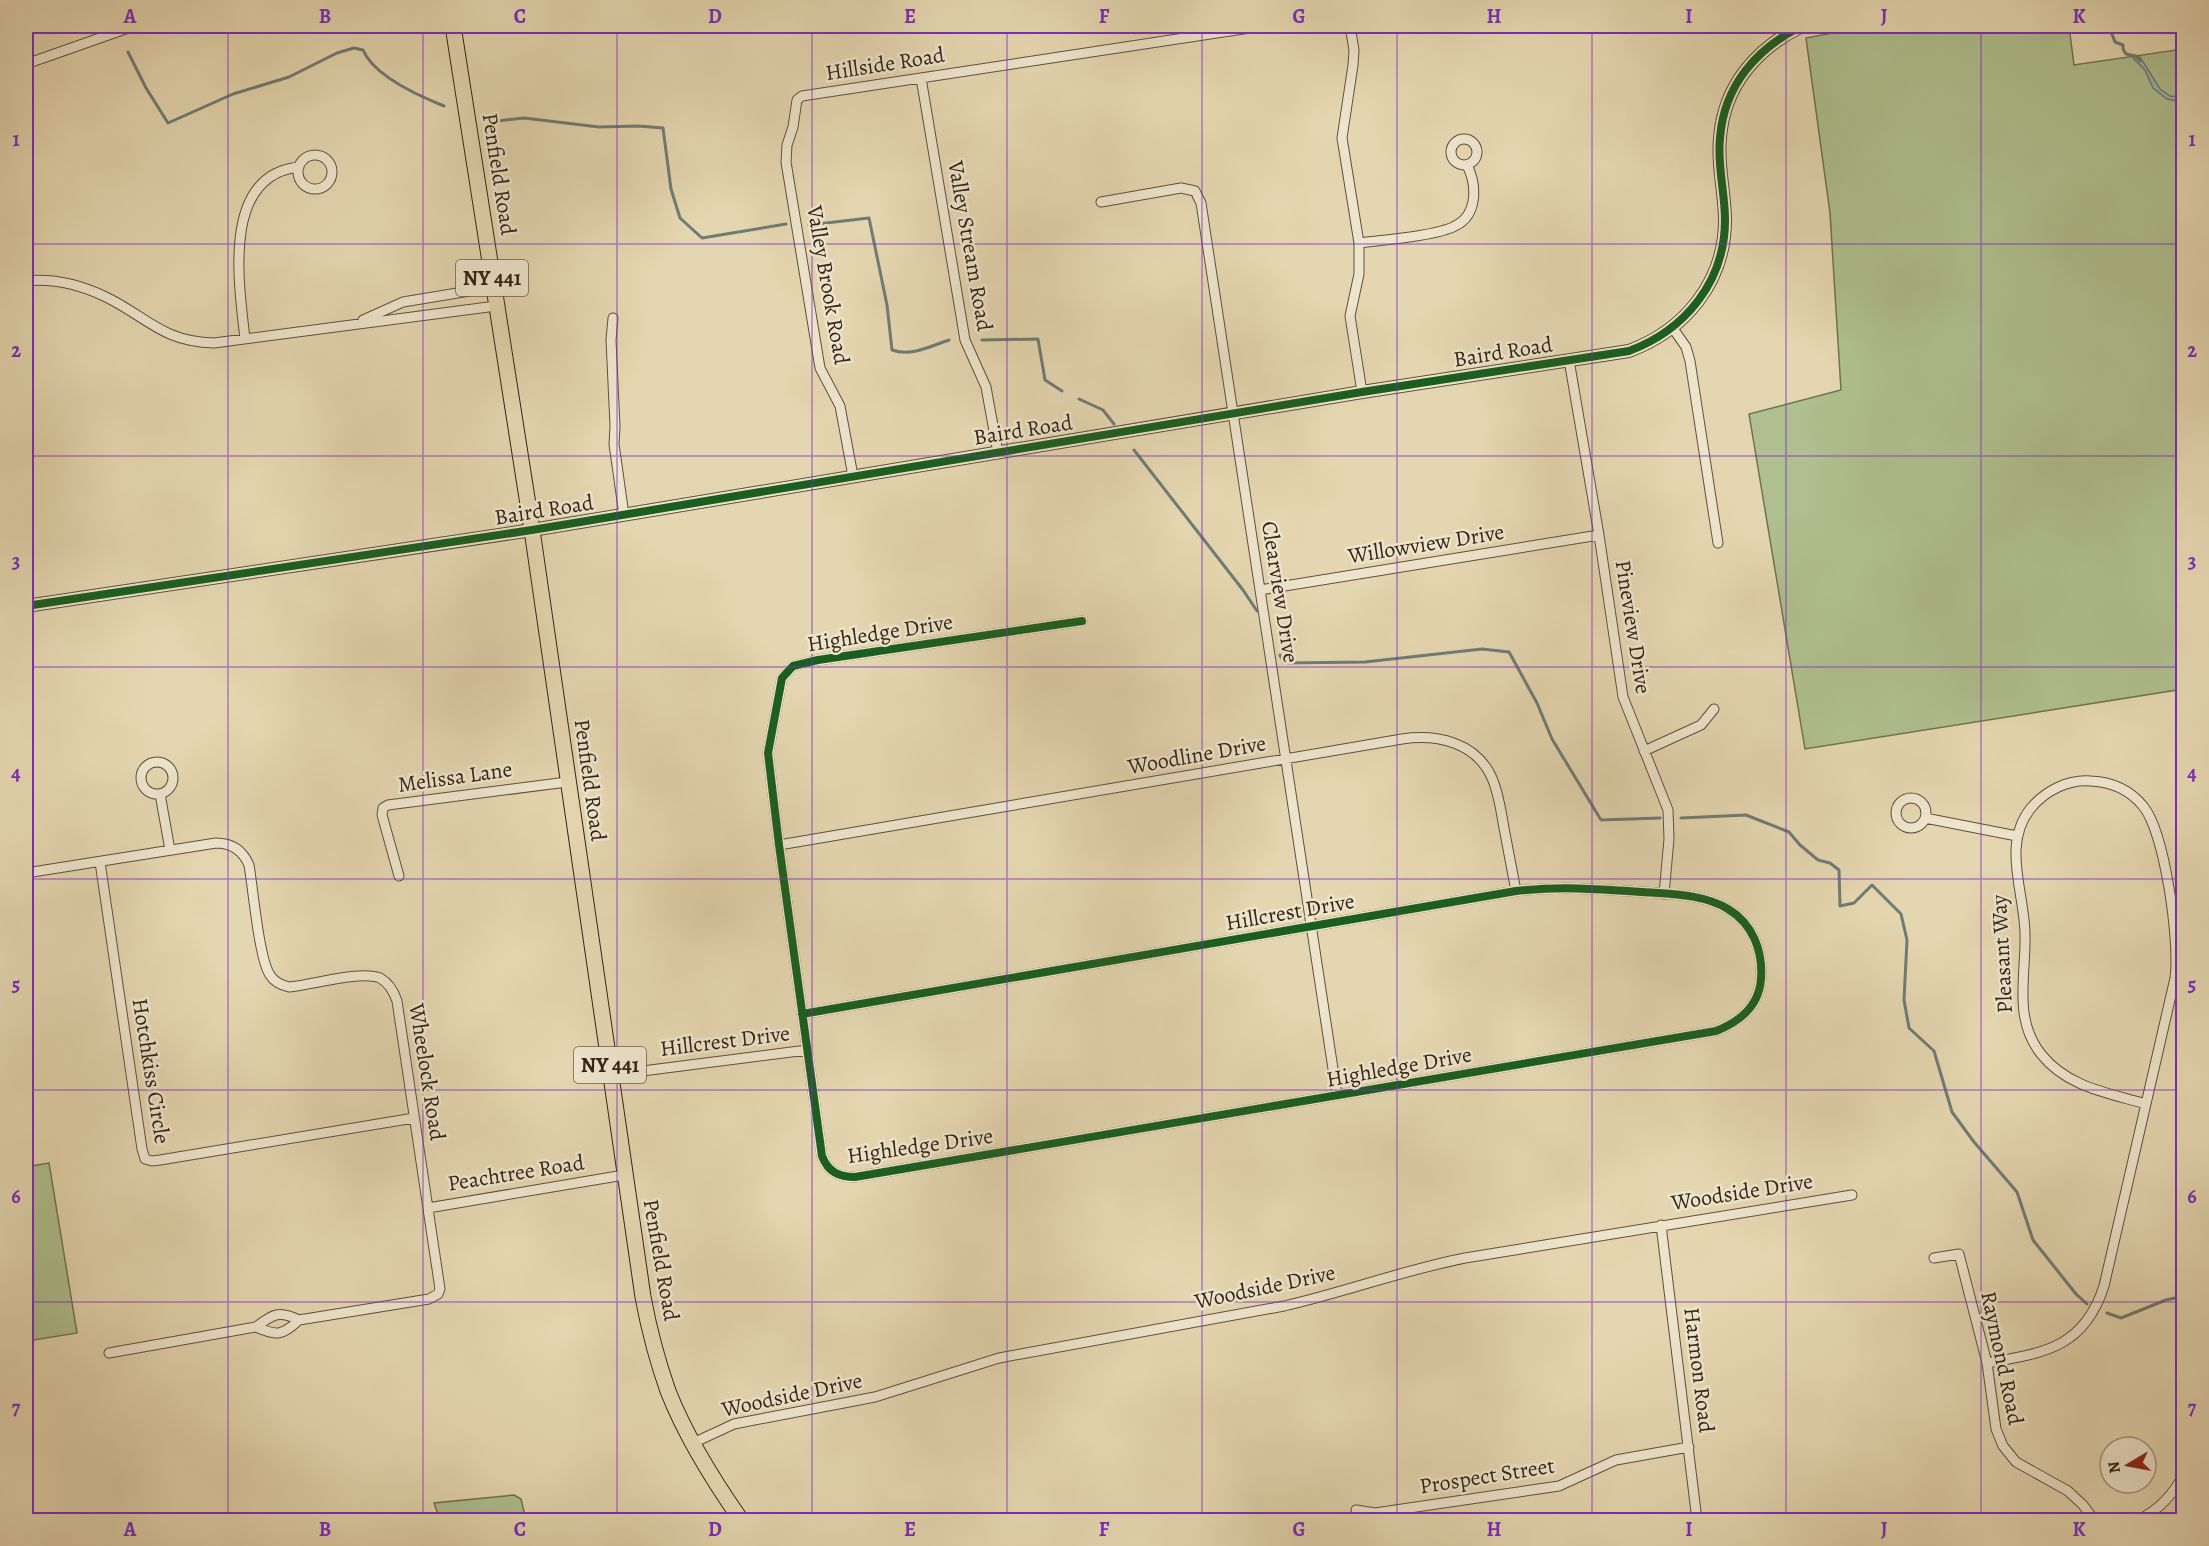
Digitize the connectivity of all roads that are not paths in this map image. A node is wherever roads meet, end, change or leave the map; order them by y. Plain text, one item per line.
1 (134, 26) edge
2 (453, 26) edge
3 (1263, 26) edge
4 (1350, 26) edge
5 (1802, 26) edge
6 (26, 64) edge
7 (921, 78) junction
8 (798, 98) joint
9 (1467, 165) dead end
10 (299, 167) dead end
11 (1101, 202) dead end
12 (1359, 243) junction
13 (26, 281) edge
14 (494, 287) junction
15 (496, 306) junction
16 (613, 318) dead end
17 (355, 324) junction
18 (1672, 327) junction
19 (245, 339) junction
20 (1569, 360) junction
21 (1362, 392) junction
22 (1233, 414) junction
23 (998, 453) junction
24 (853, 476) junction
25 (624, 515) junction
26 (532, 530) junction
27 (1599, 535) junction
28 (1718, 543) dead end
29 (1260, 590) junction
30 (26, 606) edge
31 (1082, 621) dead end
32 (1714, 709) dead end
33 (1644, 751) junction
34 (1286, 760) junction
35 (567, 782) junction
36 (160, 794) dead end
37 (1925, 818) dead end
38 (2017, 836) junction
39 (778, 845) junction
40 (170, 850) junction
41 (100, 862) junction
42 (26, 873) edge
43 (399, 876) dead end
44 (1516, 891) junction
45 (1664, 894) junction
46 (1311, 927) junction
47 (1760, 954) joint
48 (802, 1014) junction
49 (807, 1050) junction
50 (611, 1075) junction
51 (1337, 1095) junction
52 (2146, 1104) junction
53 (414, 1118) junction
54 (624, 1175) junction
55 (1852, 1195) dead end
56 (429, 1208) junction
57 (1661, 1225) junction
58 (1934, 1258) dead end
59 (299, 1320) junction
60 (256, 1327) junction
61 (109, 1353) dead end
62 (1987, 1363) junction
63 (693, 1443) junction
64 (1689, 1447) junction
65 (2184, 1473) edge
66 (1356, 1510) dead end
67 (741, 1521) edge
68 (1697, 1521) edge
69 (2094, 1521) edge
70 (2138, 1521) edge

1 - 6 street
2 - 14 main road, Penfield Road / NY 441
3 - 7 street, Hillside Road
4 - 12 street
5 - 18 street, Baird Road
7 - 8 street, Hillside Road
7 - 23 street, Valley Stream Road
8 - 24 street, Valley Brook Road
9 - 12 street
10 - 19 street
11 - 22 street, Clearview Drive
12 - 21 street
13 - 19 street
14 - 15 main road, Penfield Road / NY 441
14 - 17 street
15 - 17 street
15 - 26 main road, Penfield Road / NY 441
16 - 25 street
17 - 19 street
18 - 20 street, Baird Road
18 - 28 street
20 - 21 street, Baird Road
20 - 27 street, Pineview Drive
21 - 22 street, Baird Road
22 - 23 street, Baird Road
22 - 29 street, Clearview Drive
23 - 24 street, Baird Road
24 - 25 street, Baird Road
25 - 26 street, Baird Road
26 - 30 street, Baird Road
26 - 35 main road, Penfield Road / NY 441
27 - 29 street, Willowview Drive
27 - 33 street, Pineview Drive
29 - 34 street, Clearview Drive
31 - 39 street, Highledge Drive
32 - 33 street
33 - 45 street, Pineview Drive
34 - 39 street, Woodline Drive
34 - 44 street, Woodline Drive
34 - 46 street, Clearview Drive
35 - 43 street, Melissa Lane
35 - 50 main road, Penfield Road / NY 441
36 - 40 street
37 - 38 street
38 - 52 street, Pleasant Way
38 - 52 street, Pleasant Way
39 - 48 street, Highledge Drive
40 - 41 street, Wheelock Road
40 - 53 street, Wheelock Road
41 - 42 street, Wheelock Road
41 - 53 street, Hotchkiss Circle
44 - 45 street, Hillcrest Drive
44 - 46 street, Hillcrest Drive
45 - 47 street, Hillcrest Drive
46 - 48 street, Hillcrest Drive
46 - 51 street, Clearview Drive
47 - 51 street, Highledge Drive
48 - 49 street, Highledge Drive
49 - 50 street, Hillcrest Drive
49 - 51 street, Highledge Drive
50 - 54 main road, Penfield Road / NY 441
52 - 62 street, Pleasant Way
53 - 56 street, Wheelock Road
54 - 56 street, Peachtree Road
54 - 63 main road, Penfield Road / NY 441
55 - 57 street, Woodside Drive
56 - 59 street, Peachtree Road
57 - 63 street, Woodside Drive
57 - 64 street, Harmon Road
58 - 62 street, Raymond Road
59 - 60 street, Peachtree Road
59 - 60 street, Peachtree Road
60 - 61 street, Peachtree Road
62 - 69 street, Raymond Road
63 - 67 main road, Penfield Road / NY 441
64 - 66 street, Prospect Street
64 - 68 street, Harmon Road
65 - 70 street

